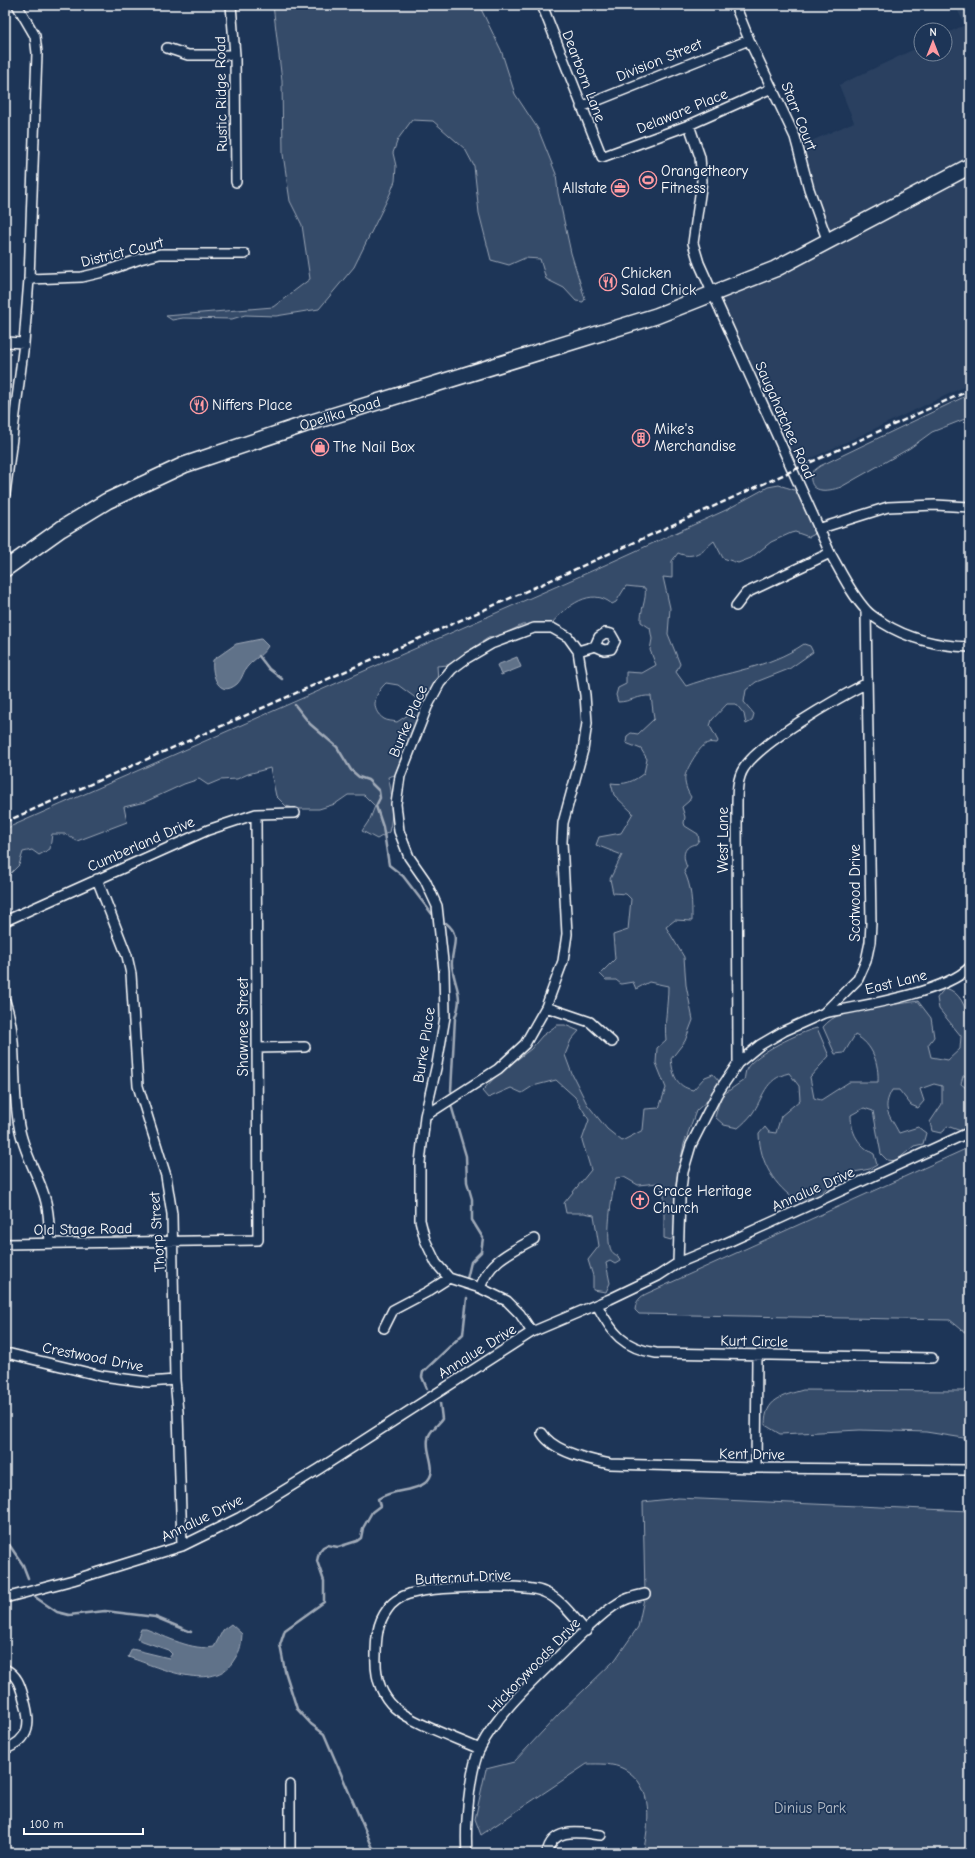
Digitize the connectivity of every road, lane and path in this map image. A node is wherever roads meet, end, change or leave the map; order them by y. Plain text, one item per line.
1 (17, 5) edge
2 (231, 5) edge
3 (542, 5) edge
4 (735, 5) edge
5 (749, 40) junction
6 (167, 48) dead end
7 (235, 55) junction
8 (772, 88) junction
9 (581, 107) junction
10 (689, 125) junction
11 (602, 158) joint
12 (970, 166) edge
13 (236, 182) dead end
14 (828, 242) junction
15 (245, 254) dead end
16 (29, 279) junction
17 (713, 295) junction
18 (5, 342) edge
19 (24, 344) junction
20 (5, 494) edge
21 (970, 507) edge
22 (818, 529) junction
23 (830, 553) junction
24 (5, 564) edge
25 (736, 606) dead end
26 (866, 611) junction
27 (595, 646) dead end
28 (970, 647) edge
29 (578, 651) junction
30 (867, 683) junction
31 (295, 812) dead end
32 (256, 814) junction
33 (96, 879) junction
34 (5, 921) edge
35 (970, 967) edge
36 (5, 1001) edge
37 (546, 1007) junction
38 (824, 1013) junction
39 (612, 1042) dead end
40 (305, 1047) dead end
41 (257, 1048) junction
42 (738, 1063) junction
43 (424, 1116) junction
44 (970, 1132) edge
45 (534, 1239) dead end
46 (258, 1240) joint
47 (173, 1242) junction
48 (50, 1243) junction
49 (5, 1244) edge
50 (678, 1263) junction
51 (449, 1278) junction
52 (480, 1288) junction
53 (597, 1305) junction
54 (384, 1328) dead end
55 (532, 1332) junction
56 (5, 1356) edge
57 (757, 1356) junction
58 (932, 1358) dead end
59 (175, 1380) junction
60 (542, 1433) dead end
61 (756, 1468) junction
62 (970, 1470) edge
63 (182, 1546) junction
64 (645, 1594) dead end
65 (5, 1598) edge
66 (586, 1630) junction
67 (5, 1669) edge
68 (5, 1749) edge
69 (480, 1749) junction
70 (290, 1785) dead end
71 (600, 1835) dead end
72 (290, 1853) edge
73 (467, 1853) edge
74 (547, 1853) edge

1 - 16 street
2 - 7 street, Rustic Ridge Road
3 - 9 street, Dearborn Lane
4 - 5 street, Starr Court
5 - 8 street, Starr Court
5 - 9 street, Division Street
6 - 7 street
7 - 13 street, Rustic Ridge Road
8 - 10 street, Delaware Place
8 - 14 street, Starr Court
9 - 11 street, Dearborn Lane
10 - 11 street, Delaware Place
10 - 17 street, Saugahatchee Road
12 - 14 main road, Opelika Road
14 - 17 main road, Opelika Road
15 - 16 street, District Court
16 - 19 street
17 - 22 street, Saugahatchee Road
17 - 24 main road, Opelika Road
18 - 19 street
19 - 20 street
21 - 22 street
22 - 23 street, Saugahatchee Road
23 - 25 street
23 - 26 street, Saugahatchee Road
26 - 28 street, Saugahatchee Road
26 - 30 street, Scotwood Drive
27 - 29 street
29 - 37 street, Burke Place
29 - 43 street, Burke Place
30 - 38 street, Scotwood Drive
30 - 42 street, West Lane
31 - 32 street, Cumberland Drive
32 - 33 street, Cumberland Drive
32 - 41 street, Shawnee Street
33 - 34 street, Cumberland Drive
33 - 47 street, Thorp Street
35 - 38 street, East Lane
36 - 48 street
37 - 39 street
37 - 43 street, Burke Place
38 - 42 street, Scotwood Drive
40 - 41 street
41 - 46 street, Shawnee Street
42 - 50 street, Scotwood Drive
43 - 51 street, Burke Place
44 - 50 street, Annalue Drive
45 - 52 street
46 - 47 street, Old Stage Road
47 - 48 street, Old Stage Road
47 - 59 street, Thorp Street
48 - 49 street, Old Stage Road
50 - 53 street, Annalue Drive
51 - 52 street
51 - 54 street
52 - 55 street
53 - 55 street, Annalue Drive
53 - 57 street, Kurt Circle
55 - 63 street, Annalue Drive
56 - 59 street, Crestwood Drive
57 - 58 street, Kurt Circle
57 - 61 street
59 - 63 street, Thorp Street
60 - 61 street, Kent Drive
61 - 62 street, Kent Drive
63 - 65 street, Annalue Drive
64 - 66 street, Hickorywoods Drive
66 - 69 street, Hickorywoods Drive
66 - 69 street, Butternut Drive
67 - 68 street
69 - 73 street, Hickorywoods Drive
70 - 72 street
71 - 74 street

